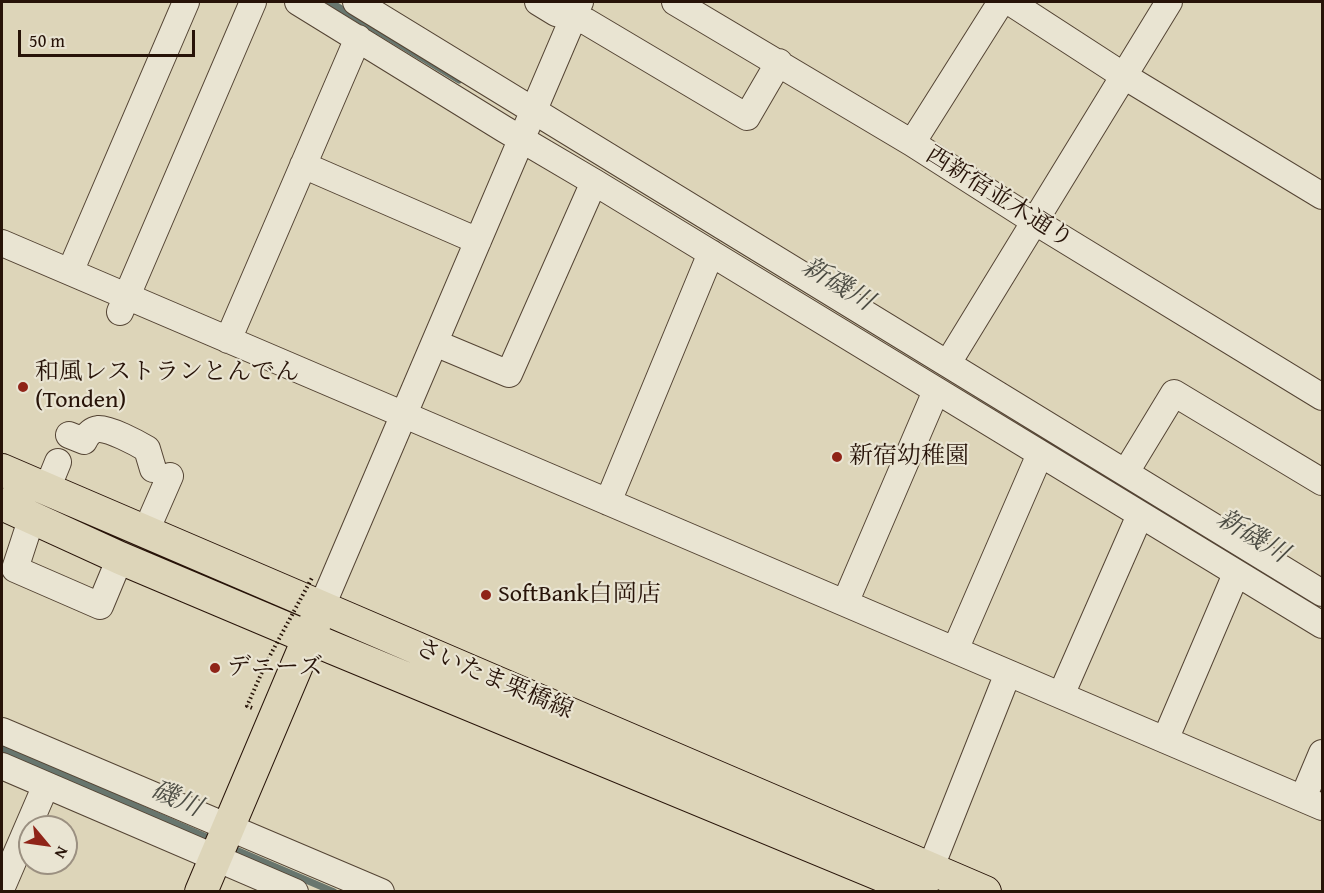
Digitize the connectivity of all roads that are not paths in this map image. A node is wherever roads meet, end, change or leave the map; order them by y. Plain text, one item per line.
1 (186, 2) edge
2 (253, 2) edge
3 (298, 2) edge
4 (356, 2) edge
5 (538, 2) edge
6 (675, 2) edge
7 (1001, 2) edge
8 (1010, 2) edge
9 (1168, 2) edge
10 (576, 10) edge
11 (358, 38) junction
12 (779, 62) junction
13 (1124, 76) junction
14 (526, 123) junction
15 (912, 143) junction
16 (303, 165) junction
17 (594, 182) junction
18 (1323, 196) edge
19 (1034, 221) junction
20 (478, 241) junction
21 (2, 243) edge
22 (711, 252) junction
23 (70, 272) junction
24 (124, 305) junction
25 (228, 340) junction
26 (435, 343) junction
27 (948, 363) junction
28 (936, 391) junction
29 (1323, 397) edge
30 (404, 415) junction
31 (77, 438) dead end
32 (1040, 454) junction
33 (2, 470) edge
34 (1126, 472) junction
35 (1323, 482) edge
36 (608, 502) junction
37 (2, 504) edge
38 (1140, 515) junction
39 (31, 520) junction
40 (146, 531) junction
41 (120, 558) junction
42 (1236, 574) junction
43 (1323, 593) edge
44 (845, 603) junction
45 (322, 606) junction
46 (1323, 626) edge
47 (308, 638) junction
48 (956, 650) junction
49 (1008, 673) junction
50 (1061, 695) junction
51 (2, 731) edge
52 (1165, 740) junction
53 (1323, 753) edge
54 (2, 766) edge
55 (46, 784) junction
56 (1313, 803) edge
57 (229, 828) junction
58 (216, 858) junction
59 (924, 886) edge
60 (2, 887) edge
61 (201, 891) edge
62 (295, 891) edge
63 (381, 891) edge
64 (986, 891) edge

1 - 23 street
2 - 24 street
3 - 11 street
4 - 14 street
5 - 10 street
6 - 12 street, 西新宿並木通り
7 - 15 street
8 - 13 street
9 - 13 street
10 - 12 street
10 - 14 street
11 - 14 street
11 - 16 street
12 - 15 street, 西新宿並木通り
13 - 18 street
13 - 19 street
14 - 17 street
14 - 20 street
14 - 27 street
15 - 19 street, 西新宿並木通り
16 - 20 street
16 - 25 street
17 - 22 street
17 - 26 street
19 - 27 street
19 - 29 street, 西新宿並木通り
20 - 26 street
21 - 23 street
22 - 28 street
22 - 36 street
23 - 24 street
24 - 25 street
25 - 30 street
26 - 30 street
27 - 34 street
28 - 32 street
28 - 44 street
30 - 36 street
30 - 45 street
31 - 40 street
32 - 38 street
32 - 48 street
33 - 40 main road, さいたま栗橋線
34 - 35 street
34 - 43 street
36 - 44 street
37 - 39 main road, さいたま栗橋線
38 - 42 street
38 - 50 street
39 - 41 main road, さいたま栗橋線
39 - 41 street
40 - 45 main road, さいたま栗橋線
41 - 47 main road, さいたま栗橋線
42 - 46 street
42 - 52 street
44 - 48 street
45 - 47 main road
45 - 59 main road, さいたま栗橋線
47 - 57 main road
47 - 59 main road, さいたま栗橋線
48 - 49 street
49 - 50 street
49 - 59 street
50 - 52 street
51 - 57 street
52 - 56 street
53 - 56 street
54 - 55 street
55 - 58 street
55 - 60 street
57 - 58 main road
57 - 63 street
58 - 61 main road
58 - 62 street
59 - 64 main road, さいたま栗橋線

